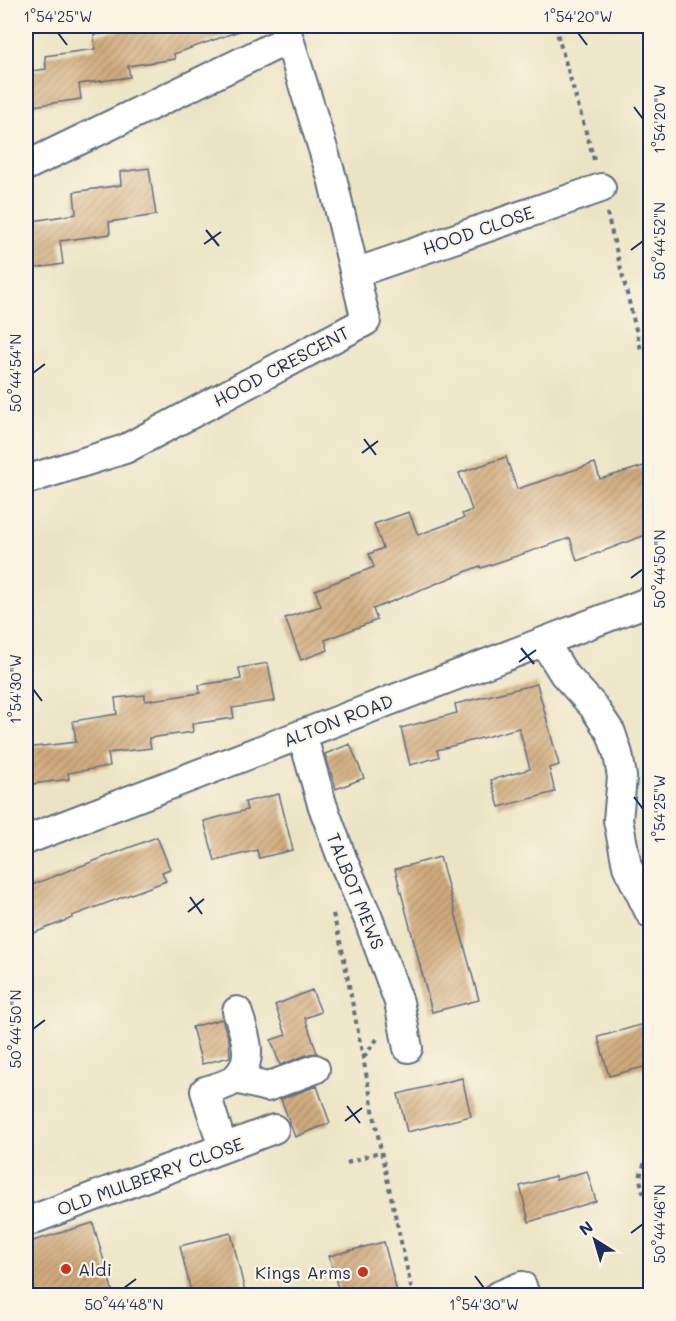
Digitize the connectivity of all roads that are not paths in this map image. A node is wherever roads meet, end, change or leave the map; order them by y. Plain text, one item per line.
1 (287, 32) edge
2 (26, 166) edge
3 (601, 188) dead end
4 (355, 273) junction
5 (26, 480) edge
6 (651, 601) edge
7 (544, 642) junction
8 (302, 734) junction
9 (26, 840) edge
10 (651, 913) edge
11 (237, 1011) dead end
12 (408, 1048) dead end
13 (315, 1069) dead end
14 (236, 1079) junction
15 (274, 1129) dead end
16 (223, 1148) junction
17 (26, 1222) edge
18 (498, 1296) edge
19 (525, 1296) edge

1 - 2 street, HOOD CRESCENT
1 - 4 street, HOOD CRESCENT
3 - 4 street, HOOD CLOSE
4 - 5 street, HOOD CRESCENT
6 - 7 street, ALTON ROAD
7 - 8 street, ALTON ROAD
7 - 10 street
8 - 9 street, ALTON ROAD
8 - 12 street, TALBOT MEWS
11 - 14 street
13 - 14 street
14 - 16 street
15 - 16 street, OLD MULBERRY CLOSE
16 - 17 street, OLD MULBERRY CLOSE
18 - 19 street

